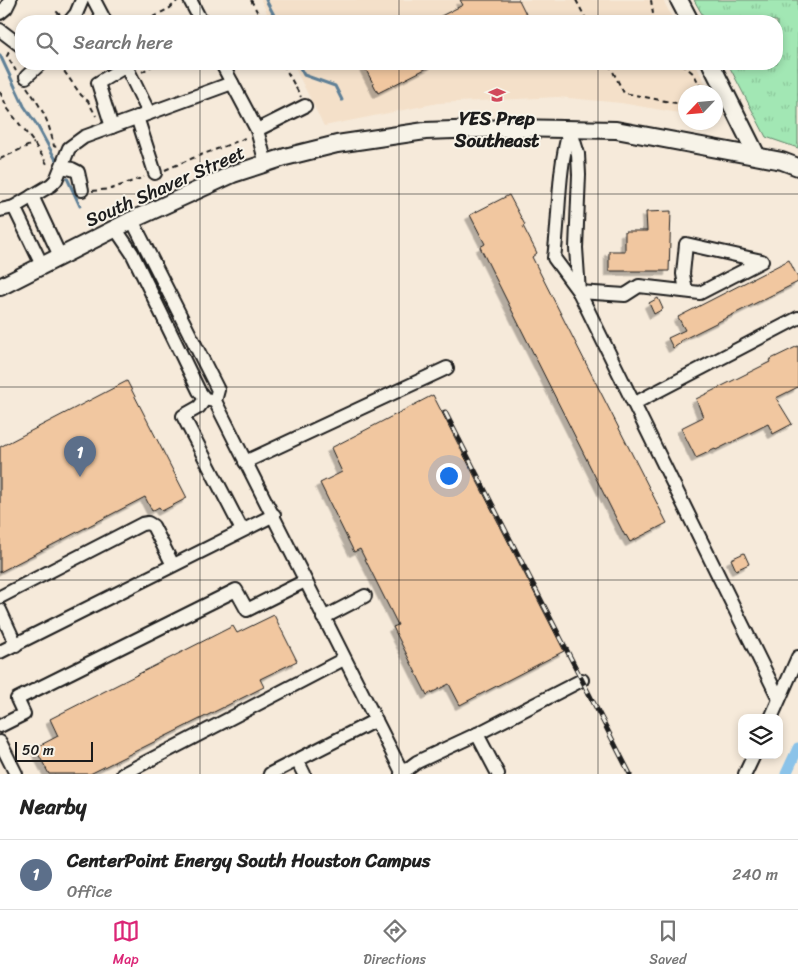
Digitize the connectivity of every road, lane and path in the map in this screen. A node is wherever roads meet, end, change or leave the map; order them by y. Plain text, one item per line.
1 (10, 0) edge
2 (82, 0) edge
3 (94, 0) edge
4 (178, 0) edge
5 (190, 0) edge
6 (250, 0) edge
7 (576, 0) edge
8 (651, 0) edge
9 (679, 0) edge
10 (0, 13) edge
11 (75, 15) edge
12 (101, 15) edge
13 (157, 15) edge
14 (198, 15) edge
15 (259, 15) edge
16 (584, 15) edge
17 (653, 15) edge
18 (687, 15) edge
19 (0, 30) edge
20 (15, 42) edge
21 (15, 47) edge
22 (15, 67) edge
23 (17, 70) edge
24 (34, 70) edge
25 (63, 70) edge
26 (126, 70) edge
27 (128, 70) edge
28 (225, 70) edge
29 (286, 70) edge
30 (612, 70) edge
31 (689, 70) edge
32 (714, 70) edge
33 (24, 80) junction
34 (232, 83) junction
35 (700, 85) edge
36 (0, 92) edge
37 (2, 98) edge
38 (678, 103) edge
39 (305, 106) joint
40 (143, 115) junction
41 (112, 127) junction
42 (570, 128) junction
43 (257, 130) junction
44 (34, 142) junction
45 (67, 153) junction
46 (757, 156) junction
47 (0, 159) edge
48 (266, 164) junction
49 (62, 167) junction
50 (798, 167) edge
51 (155, 173) junction
52 (579, 174) junction
53 (560, 175) junction
54 (56, 180) junction
55 (82, 190) joint
56 (32, 196) junction
57 (14, 206) junction
58 (0, 210) edge
59 (132, 220) junction
60 (577, 225) junction
61 (558, 226) junction
62 (115, 228) junction
63 (60, 256) junction
64 (42, 265) junction
65 (160, 274) junction
66 (146, 282) junction
67 (0, 287) edge
68 (686, 291) junction
69 (579, 292) junction
70 (798, 318) edge
71 (447, 368) dead end
72 (210, 400) junction
73 (635, 403) junction
74 (245, 462) junction
75 (274, 515) junction
76 (242, 530) junction
77 (173, 565) junction
78 (305, 581) junction
79 (365, 596) dead end
80 (0, 597) edge
81 (0, 610) edge
82 (323, 618) junction
83 (16, 645) junction
84 (0, 652) edge
85 (798, 657) edge
86 (344, 659) junction
87 (582, 680) dead end
88 (779, 699) junction
89 (773, 714) edge
90 (376, 720) junction
91 (0, 726) edge
92 (477, 734) junction
93 (0, 742) edge
94 (752, 759) edge
95 (297, 760) junction
96 (272, 773) edge
97 (16, 774) edge
98 (123, 774) edge
99 (304, 774) edge
100 (403, 774) edge
101 (498, 774) edge
102 (745, 774) edge

1 - 10 lane
2 - 11 lane
3 - 12 lane
4 - 13 path
5 - 14 lane
6 - 15 path
7 - 16 path
8 - 17 path
9 - 18 main road
19 - 20 lane
21 - 22 path
23 - 33 path
24 - 33 lane
25 - 41 path
26 - 41 lane
27 - 40 lane
28 - 34 lane
29 - 39 path
30 - 38 path
31 - 35 path
32 - 46 main road
33 - 45 path
34 - 40 lane
34 - 43 lane
36 - 37 path
37 - 44 path
39 - 43 lane
40 - 41 lane
40 - 51 lane
41 - 45 lane
42 - 46 main road, South Shaver Street
42 - 48 main road, South Shaver Street
42 - 52 lane
42 - 53 lane
43 - 48 lane
43 - 51 path
44 - 47 path
44 - 54 path
45 - 49 lane
46 - 50 main road, South Shaver Street
48 - 59 main road, South Shaver Street
49 - 54 lane
49 - 55 lane
51 - 55 path
52 - 53 lane
52 - 60 lane
53 - 61 lane
54 - 56 lane
56 - 57 lane
56 - 63 lane
57 - 58 lane
57 - 64 lane
59 - 62 main road, South Shaver Street
59 - 65 lane
60 - 61 lane
60 - 69 lane
61 - 69 lane
62 - 63 main road, South Shaver Street
62 - 66 lane
63 - 64 main road, South Shaver Street
64 - 67 main road, South Shaver Street
65 - 66 lane
65 - 72 lane
66 - 72 lane
68 - 68 lane
68 - 69 lane
69 - 73 lane
70 - 73 lane
71 - 74 lane
72 - 74 lane
72 - 76 lane
73 - 88 lane
74 - 75 lane
75 - 76 lane
75 - 78 lane
76 - 77 lane
77 - 80 lane
77 - 83 lane
78 - 82 lane
78 - 91 lane
79 - 82 lane
81 - 83 lane
82 - 86 lane
83 - 84 lane
85 - 88 lane
86 - 90 lane
86 - 98 lane
87 - 92 lane
88 - 89 lane
90 - 95 lane
90 - 100 lane
92 - 100 lane
92 - 101 lane
93 - 97 lane
94 - 102 lane
95 - 96 lane
95 - 99 lane

